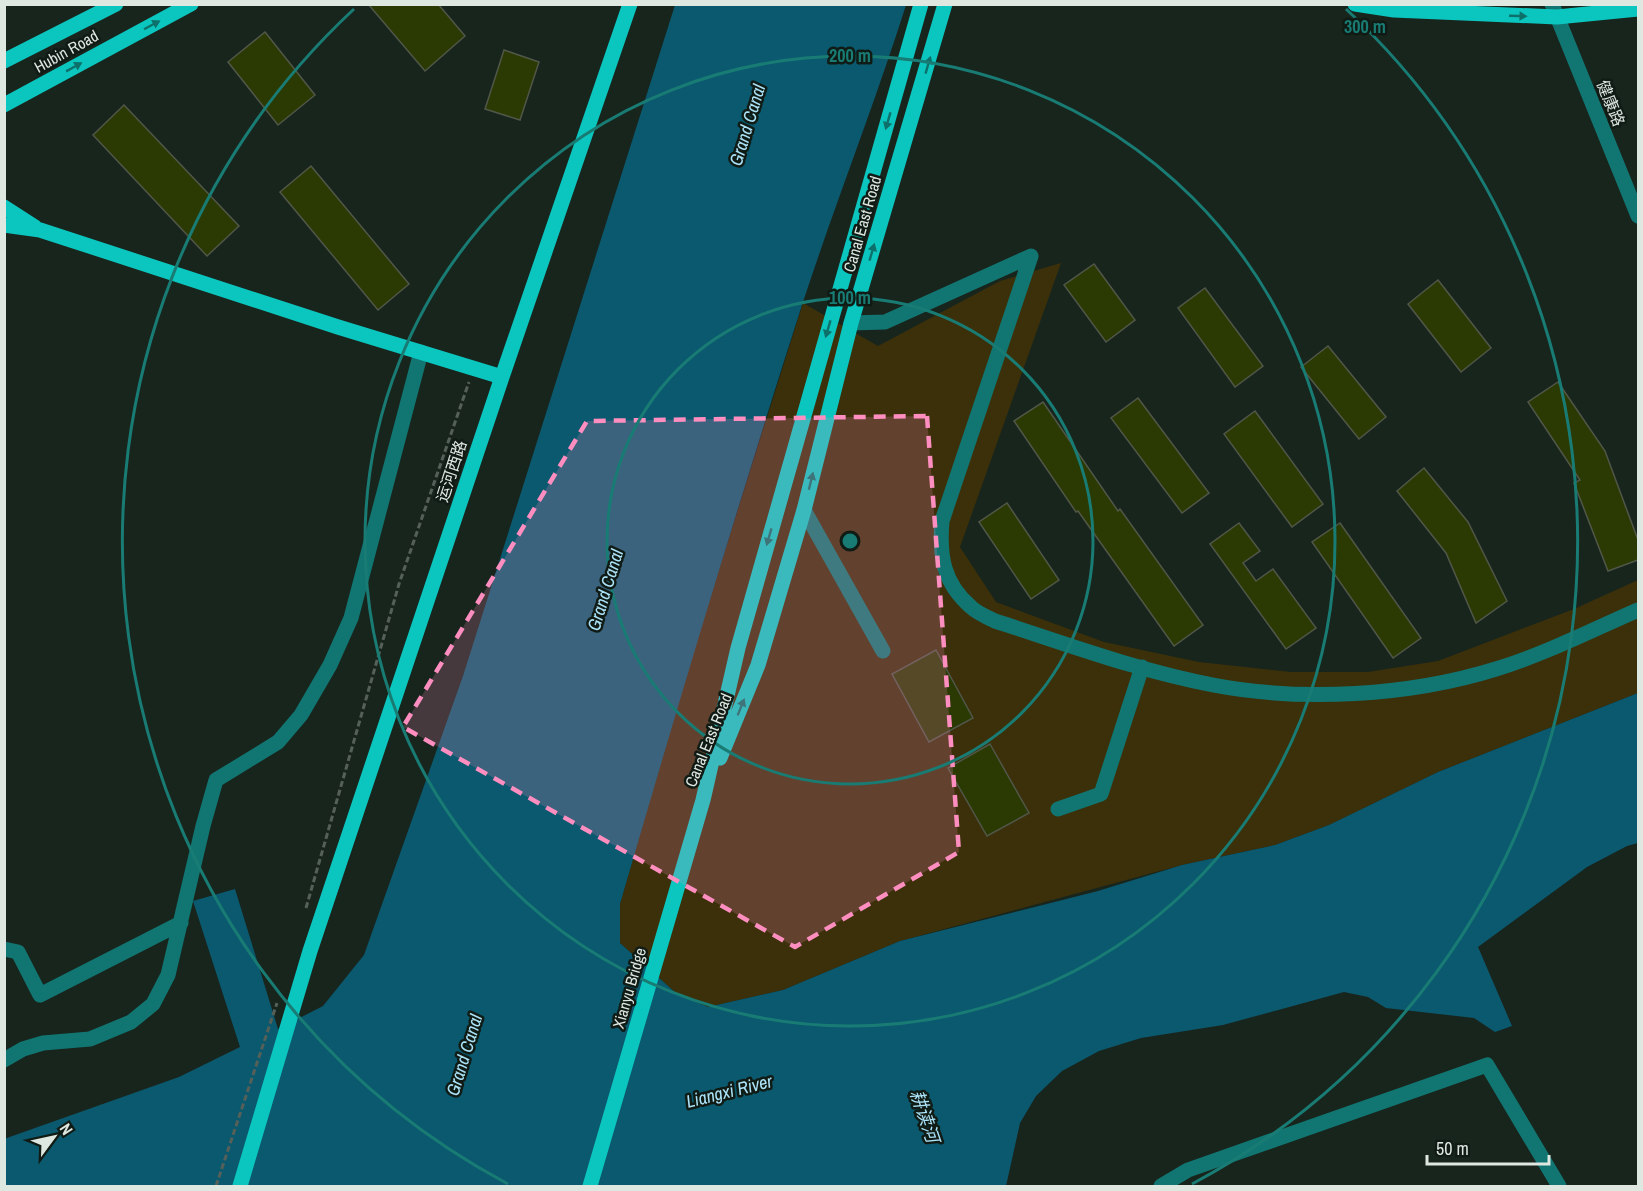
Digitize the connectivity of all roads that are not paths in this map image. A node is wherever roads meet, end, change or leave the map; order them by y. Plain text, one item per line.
1 (116, 4) edge
2 (190, 4) edge
3 (630, 4) edge
4 (921, 4) edge
5 (945, 4) edge
6 (1355, 4) edge
7 (1638, 9) edge
8 (1554, 11) edge
9 (41, 42) junction
10 (4, 56) edge
11 (4, 61) edge
12 (40, 85) junction
13 (4, 105) edge
14 (4, 115) edge
15 (4, 207) edge
16 (1638, 216) edge
17 (4, 225) edge
18 (40, 230) junction
19 (851, 323) junction
20 (421, 352) junction
21 (502, 376) junction
22 (804, 510) junction
23 (1638, 610) edge
24 (883, 651) dead end
25 (1142, 667) junction
26 (703, 800) junction
27 (1058, 809) dead end
28 (181, 923) junction
29 (4, 949) edge
30 (4, 1060) edge
31 (240, 1186) edge
32 (590, 1186) edge
33 (1161, 1186) edge
34 (1559, 1186) edge

1 - 9 main road, Hubin Road
12 -> 2 main road, Hubin Road
3 - 21 main road, 运河西路
4 -> 26 main road, Canal East Road
19 -> 5 main road, Canal East Road
6 -> 8 main road
7 - 8 main road
8 - 16 street, 健康路
9 - 10 main road
9 - 11 main road, Hubin Road
12 - 13 main road, Hubin Road
12 - 14 main road
15 - 18 main road
17 - 18 main road
18 - 20 main road
22 -> 19 main road, Canal East Road
19 - 25 street
20 - 21 main road
20 - 28 street
21 - 31 main road, 运河西路
22 - 24 street
26 -> 22 main road, Canal East Road
23 - 25 street
25 - 27 street
26 - 32 main road, Xianyu Bridge
28 - 29 street
28 - 30 street
33 - 34 street

